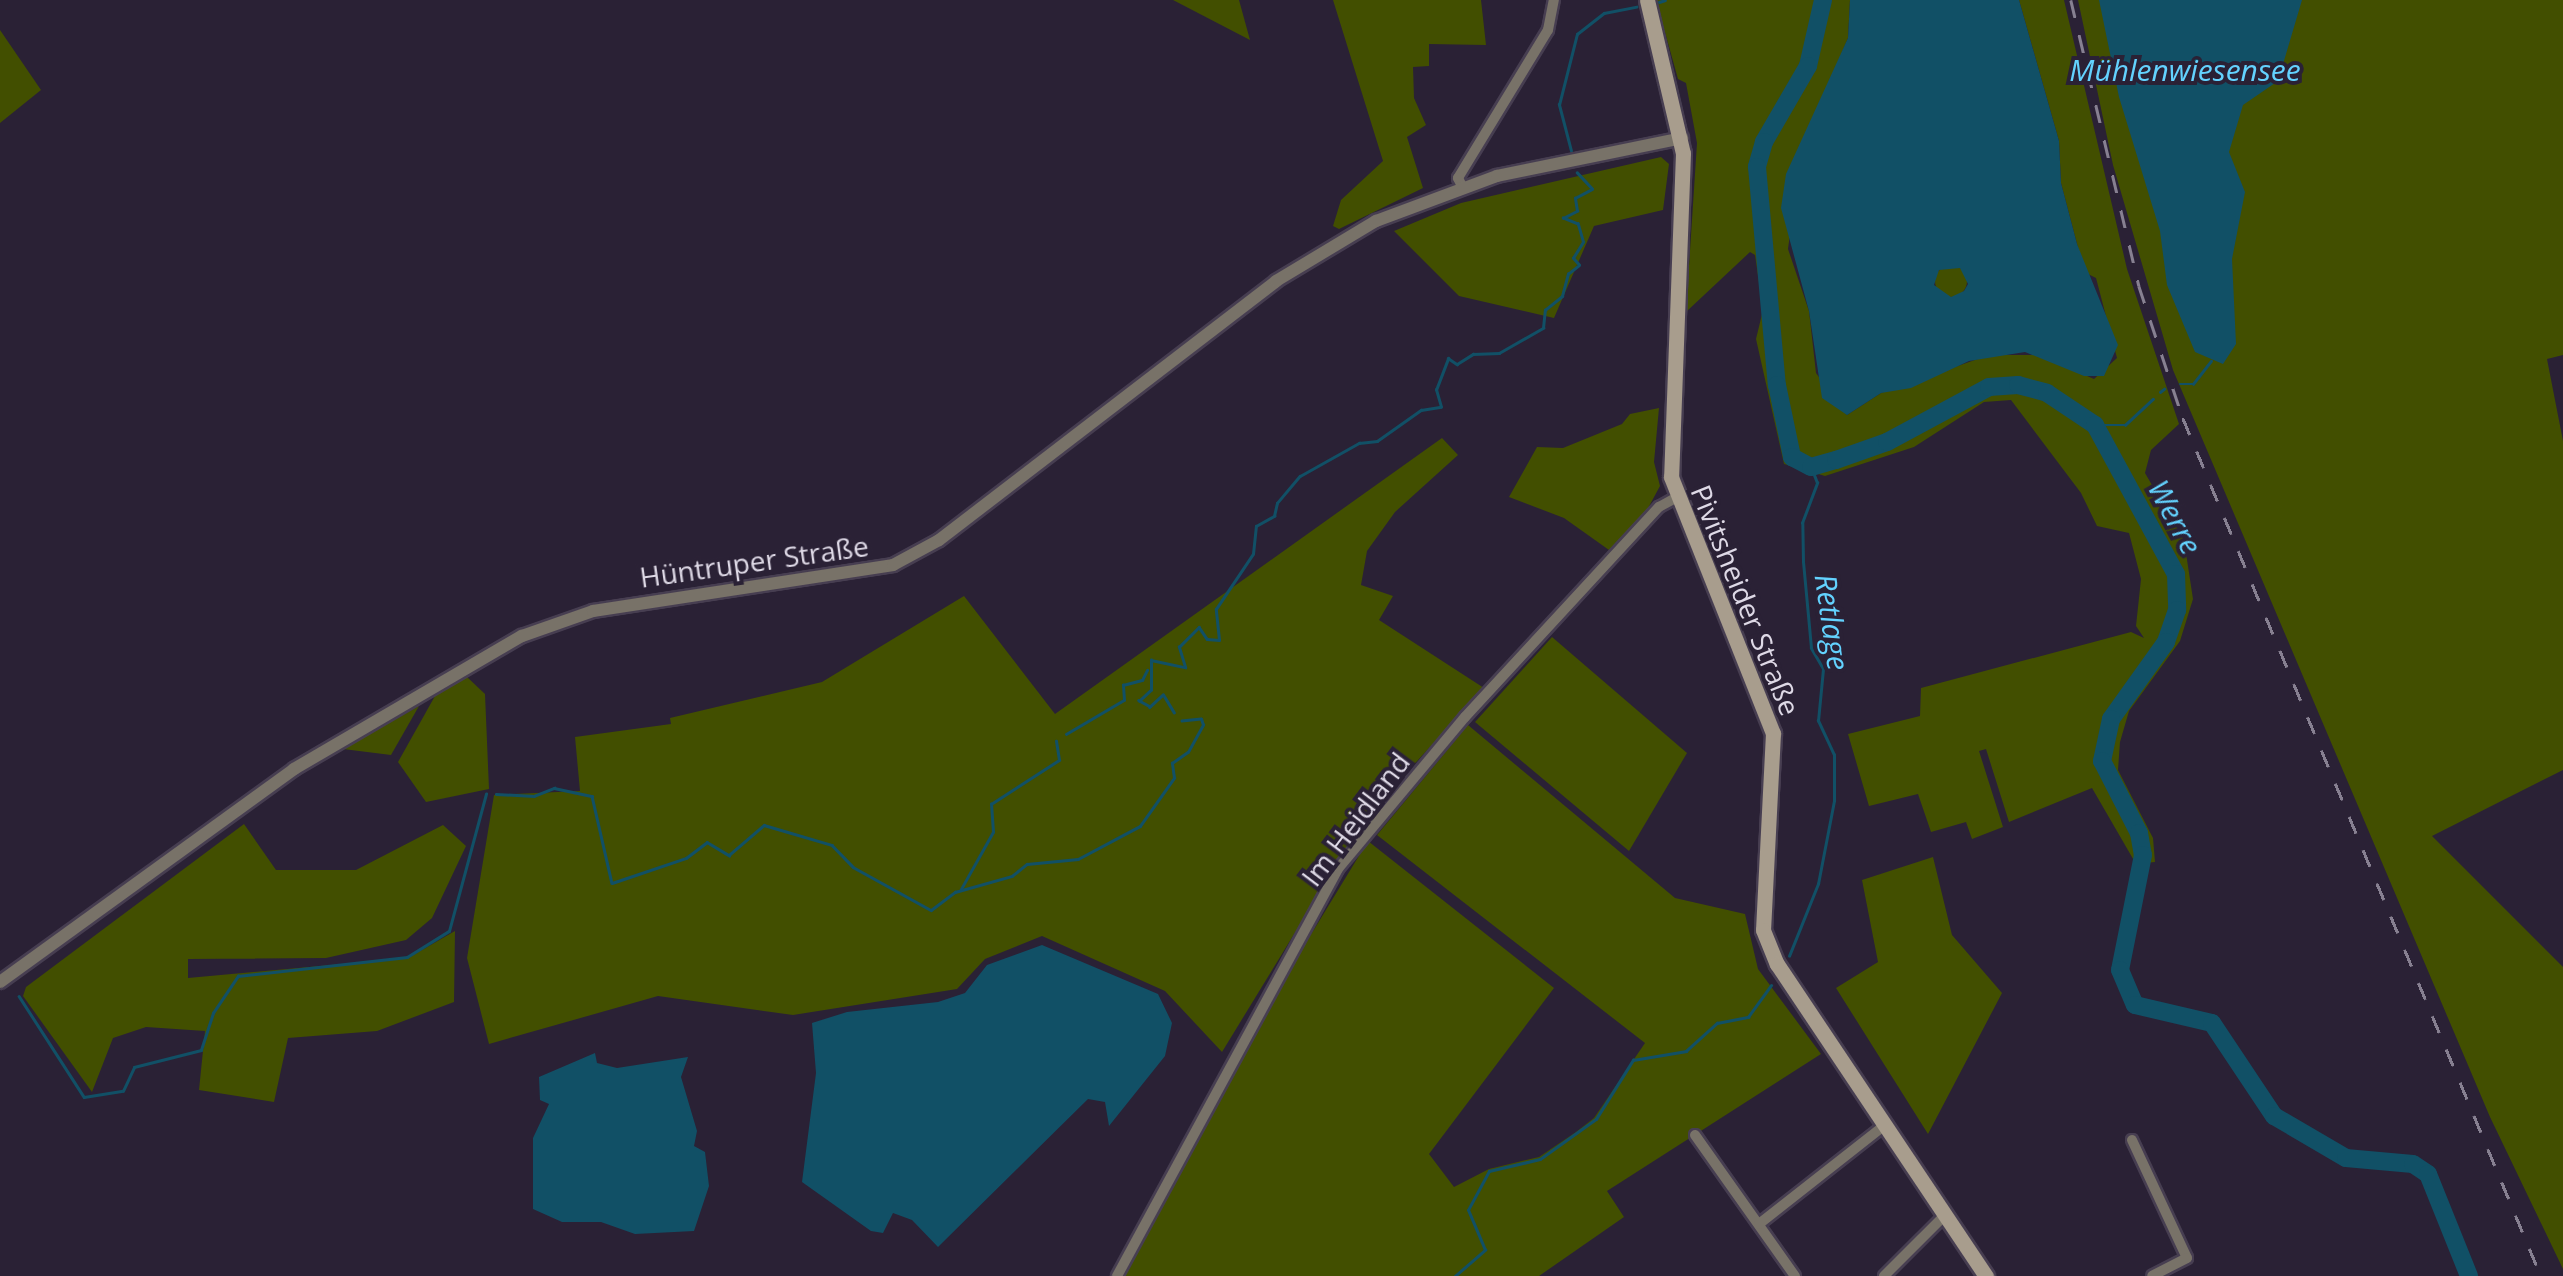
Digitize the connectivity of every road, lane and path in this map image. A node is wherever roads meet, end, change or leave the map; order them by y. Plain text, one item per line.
1 (1554, 0) edge
2 (1647, 0) edge
3 (1682, 138) junction
4 (1462, 186) junction
5 (1675, 498) junction
6 (0, 982) edge
7 (1885, 1125) junction
8 (1695, 1136) dead end
9 (2132, 1140) dead end
10 (1945, 1215) junction
11 (1759, 1224) junction
12 (1117, 1276) edge
13 (1795, 1276) edge
14 (1884, 1276) edge
15 (1986, 1276) edge
16 (2152, 1276) edge

1 - 4 street
2 - 3 main road, Pivitsheider Straße
3 - 4 street, Hüntruper Straße
3 - 5 main road, Pivitsheider Straße
4 - 6 street, Hüntruper Straße
5 - 7 main road, Pivitsheider Straße
5 - 12 street, Im Heidland
7 - 10 main road, Pivitsheider Straße
7 - 11 street
8 - 11 street
9 - 16 street
10 - 14 street
10 - 15 main road, Pivitsheider Straße
11 - 13 street

